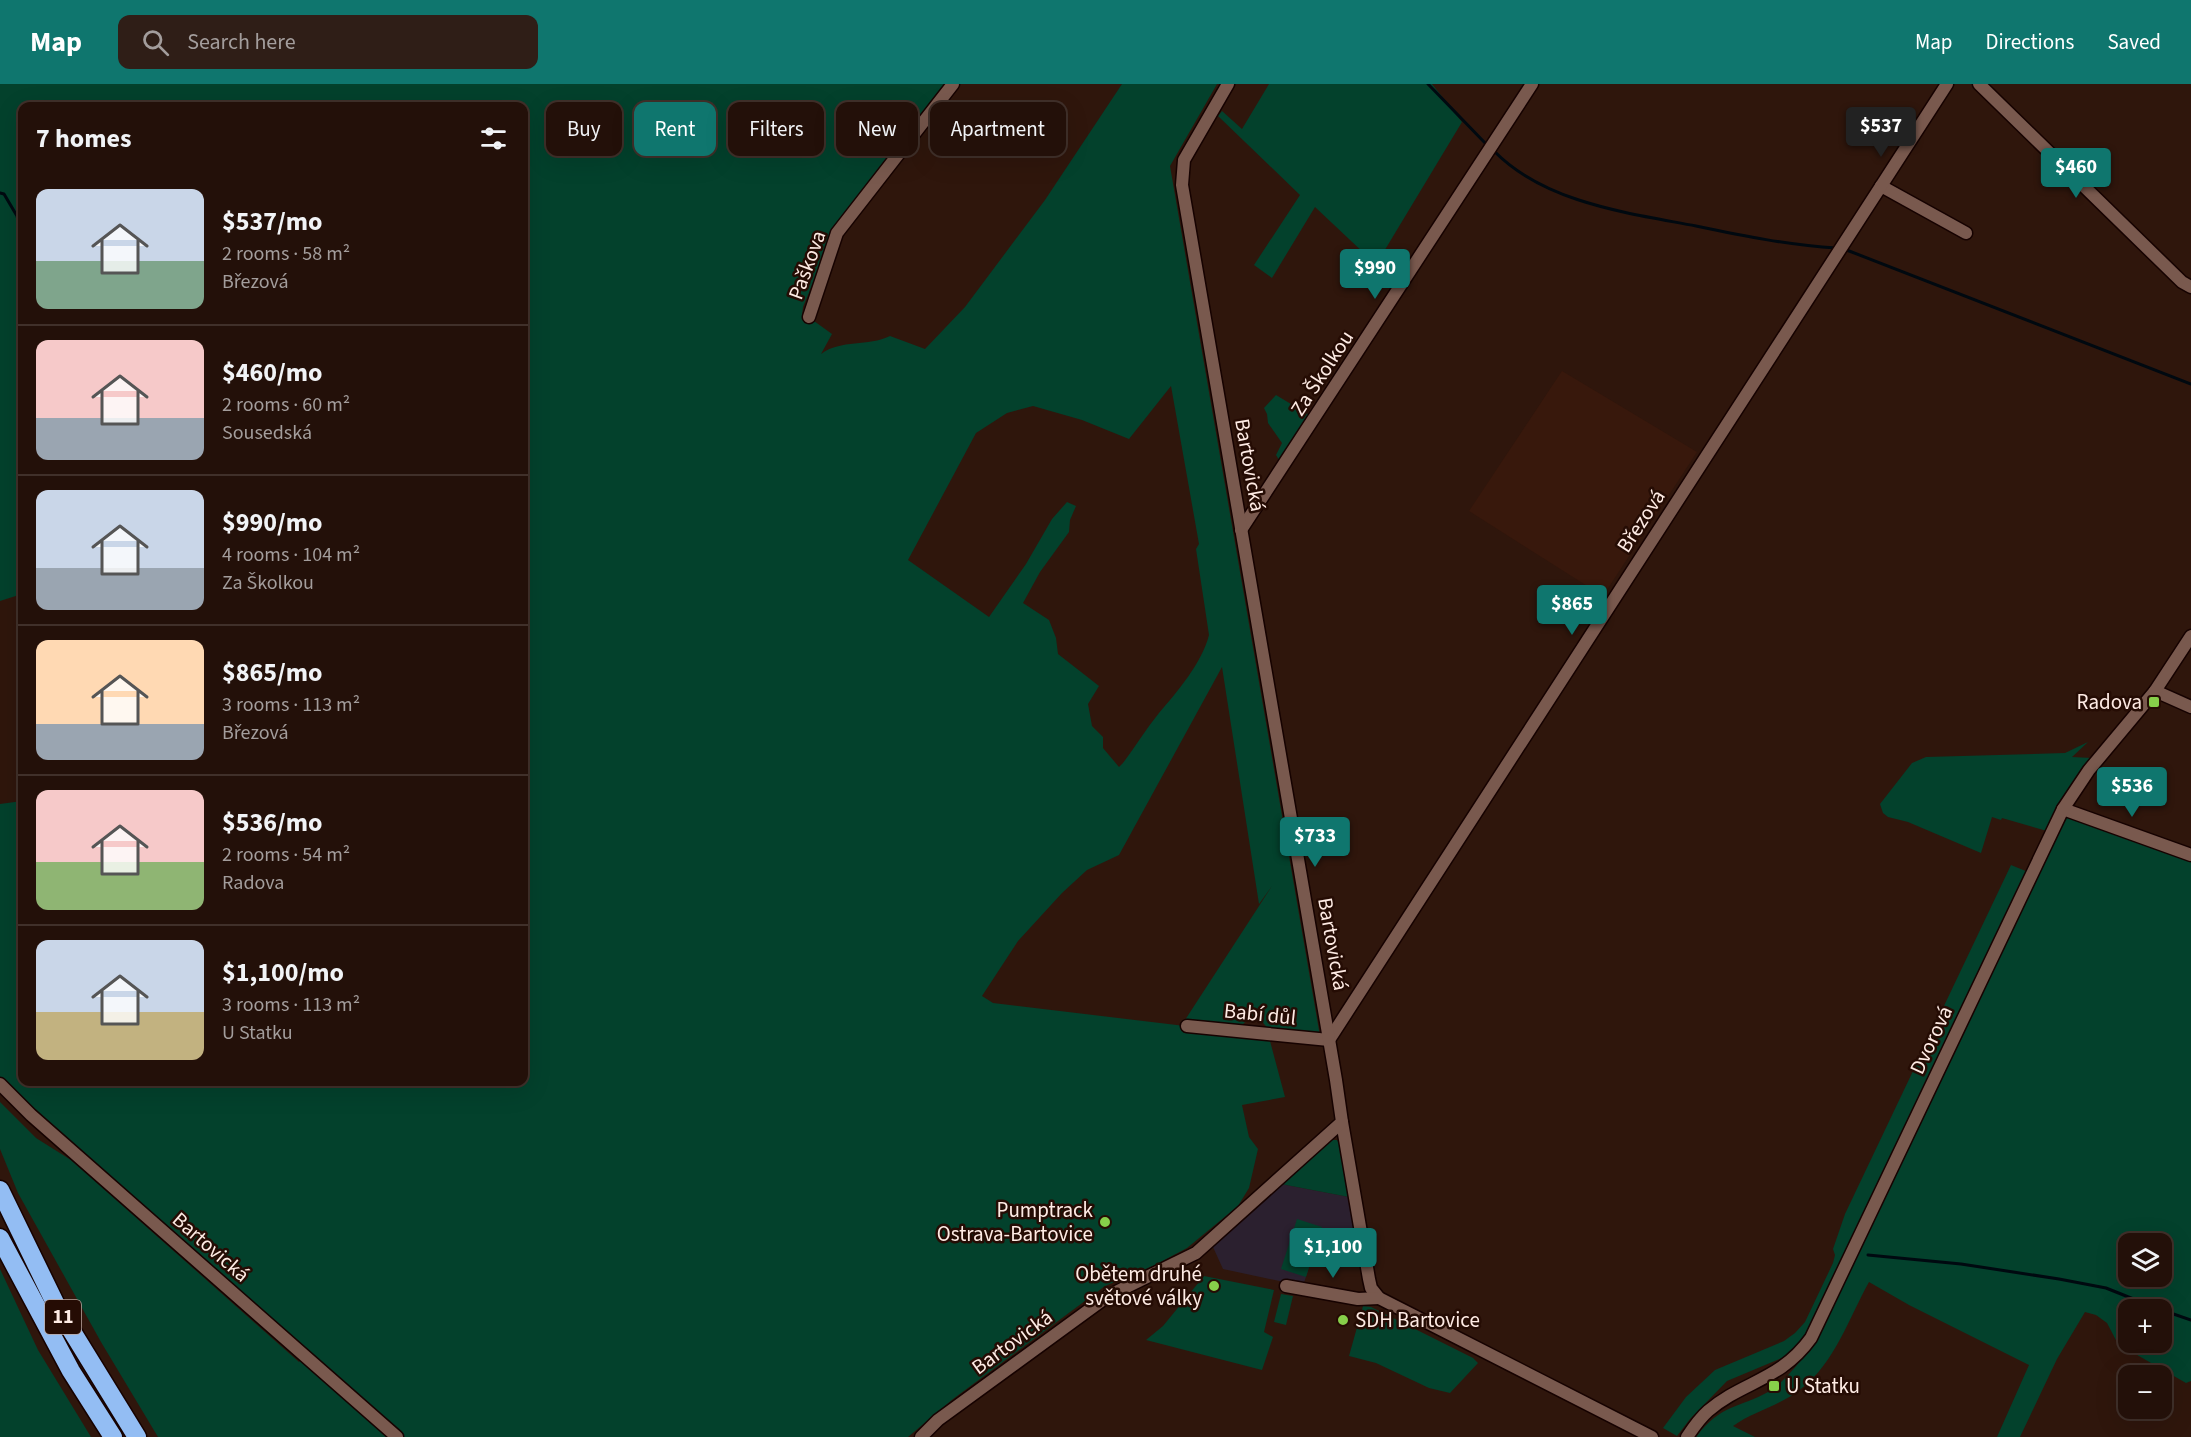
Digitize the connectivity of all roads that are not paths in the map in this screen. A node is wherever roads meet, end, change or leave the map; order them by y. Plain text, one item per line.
1 (952, 84) edge
2 (1532, 84) edge
3 (1947, 84) edge
4 (1980, 84) edge
5 (1225, 85) edge
6 (1881, 186) junction
7 (1966, 233) dead end
8 (2191, 287) edge
9 (809, 317) dead end
10 (1241, 530) junction
11 (2191, 636) edge
12 (2155, 691) junction
13 (2191, 707) edge
14 (2063, 809) junction
15 (2191, 855) edge
16 (1187, 1026) dead end
17 (1329, 1040) junction
18 (0, 1084) edge
19 (1342, 1122) junction
20 (0, 1191) edge
21 (0, 1238) edge
22 (1286, 1286) dead end
23 (1379, 1298) junction
24 (113, 1437) edge
25 (137, 1437) edge
26 (398, 1437) edge
27 (921, 1437) edge
28 (1652, 1437) edge
29 (1687, 1437) edge

1 - 9 street, Paškova
2 - 10 street, Za Školkou
3 - 6 street, Březová
4 - 8 street
5 - 10 street, Bartovická
6 - 7 street
6 - 17 street, Březová
10 - 17 street, Bartovická
11 - 12 street, Dvorová
12 - 13 street
12 - 14 street, Dvorová
14 - 15 street
14 - 29 street, Dvorová
16 - 17 street, Babí důl
17 - 19 street, Bartovická
18 - 26 street, Bartovická
19 - 23 street
19 - 27 street, Bartovická
20 - 25 highway, 11
21 - 24 highway, 11
22 - 23 street
23 - 28 street

